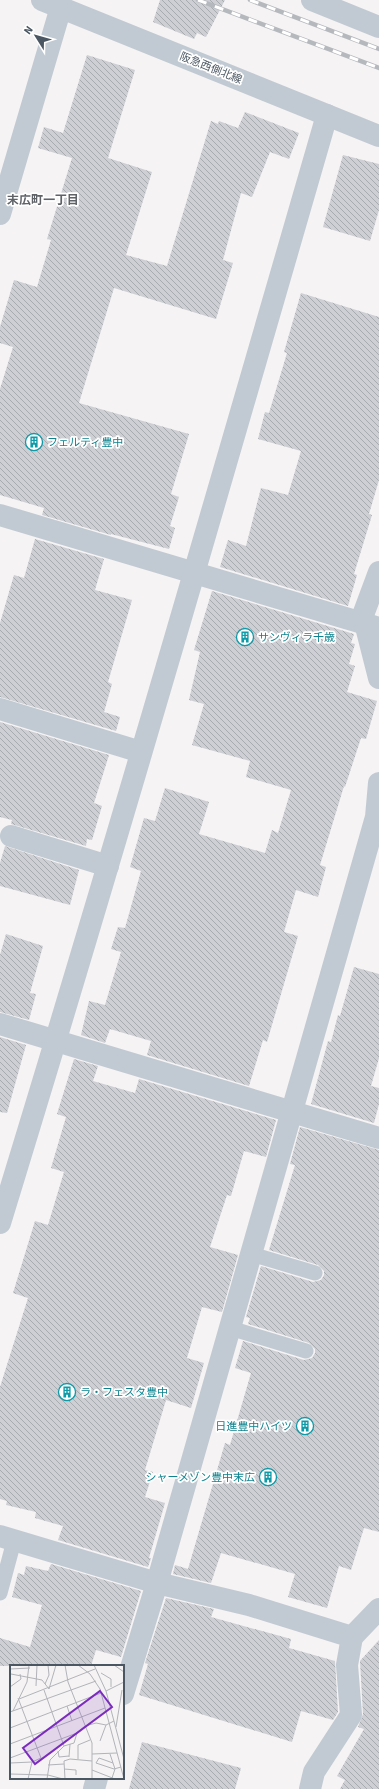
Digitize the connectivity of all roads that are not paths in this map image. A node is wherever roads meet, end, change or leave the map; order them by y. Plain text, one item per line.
1 (312, 0) edge
2 (52, 4) edge
3 (379, 27) edge
4 (327, 115) junction
5 (379, 136) edge
6 (0, 214) edge
7 (0, 515) edge
8 (379, 572) edge
9 (194, 573) junction
10 (372, 626) edge
11 (379, 678) edge
12 (0, 709) edge
13 (141, 752) junction
14 (379, 792) edge
15 (11, 836) dead end
16 (108, 866) junction
17 (0, 1024) edge
18 (56, 1041) junction
19 (292, 1111) junction
20 (379, 1138) edge
21 (0, 1222) edge
22 (251, 1254) junction
23 (315, 1273) dead end
24 (230, 1328) junction
25 (306, 1351) dead end
26 (7, 1538) edge
27 (157, 1583) junction
28 (0, 1593) edge
29 (379, 1611) edge
30 (352, 1637) junction
31 (124, 1691) edge
32 (97, 1779) edge
33 (94, 1789) edge
34 (310, 1789) edge

1 - 3 street
2 - 4 street, 阪急西側北線
2 - 6 street
4 - 5 street, 阪急西側北線
4 - 9 street
7 - 9 street
8 - 10 street
9 - 10 street
9 - 13 street
10 - 11 street
12 - 13 street
13 - 16 street
14 - 19 street
15 - 16 street
16 - 18 street
17 - 18 street
18 - 19 street
18 - 21 street
19 - 20 street
19 - 22 street
22 - 23 lane
22 - 24 street
24 - 25 lane
24 - 27 street
26 - 27 street
26 - 28 lane
27 - 30 street
27 - 31 street
29 - 30 street
30 - 34 street
32 - 33 street

